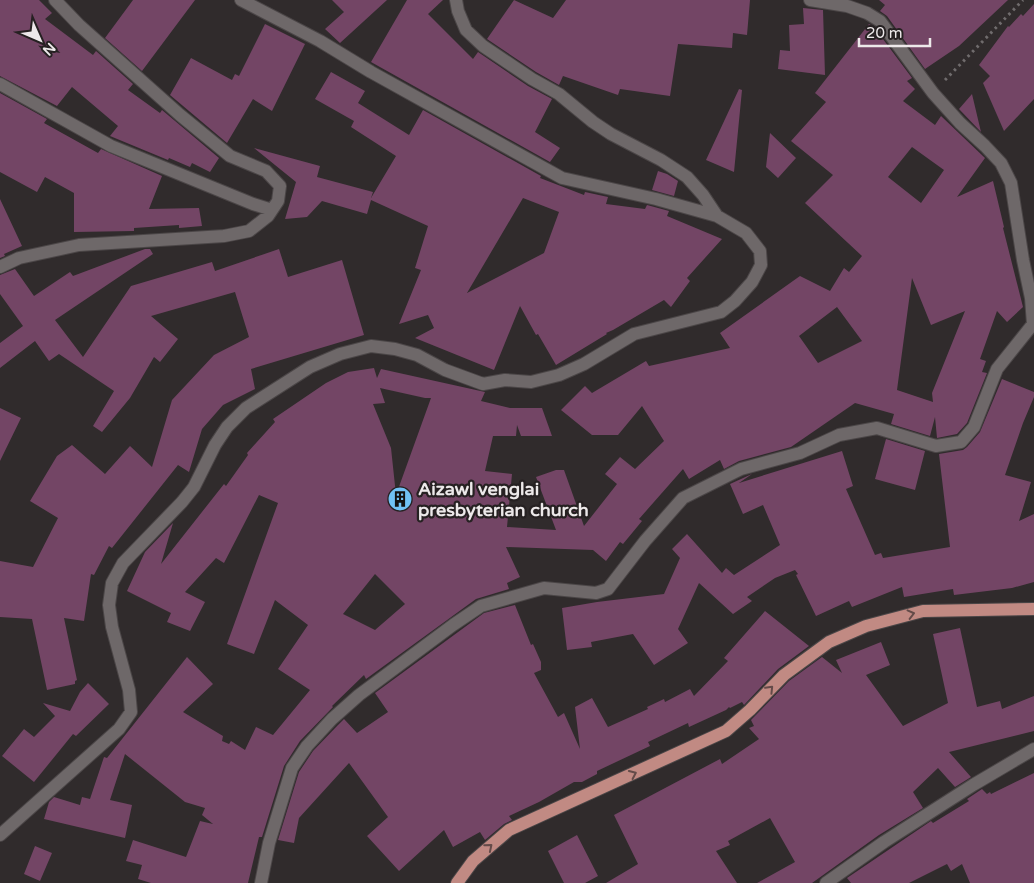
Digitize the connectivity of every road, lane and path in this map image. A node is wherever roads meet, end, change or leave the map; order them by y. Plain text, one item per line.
1 (55, 0) edge
2 (241, 0) edge
3 (456, 0) edge
4 (810, 0) edge
5 (1023, 0) edge
6 (0, 84) edge
7 (932, 93) junction
8 (272, 210) junction
9 (717, 216) junction
10 (0, 267) edge
11 (1034, 609) edge
12 (1034, 749) edge
13 (0, 835) edge
14 (261, 883) edge
15 (457, 883) edge
16 (826, 883) edge

1 - 8 street
2 - 9 street
3 - 9 street
4 - 7 street
5 - 7 path
6 - 8 street
7 - 14 street
8 - 10 street
9 - 13 street
15 -> 11 main road
12 - 16 street

